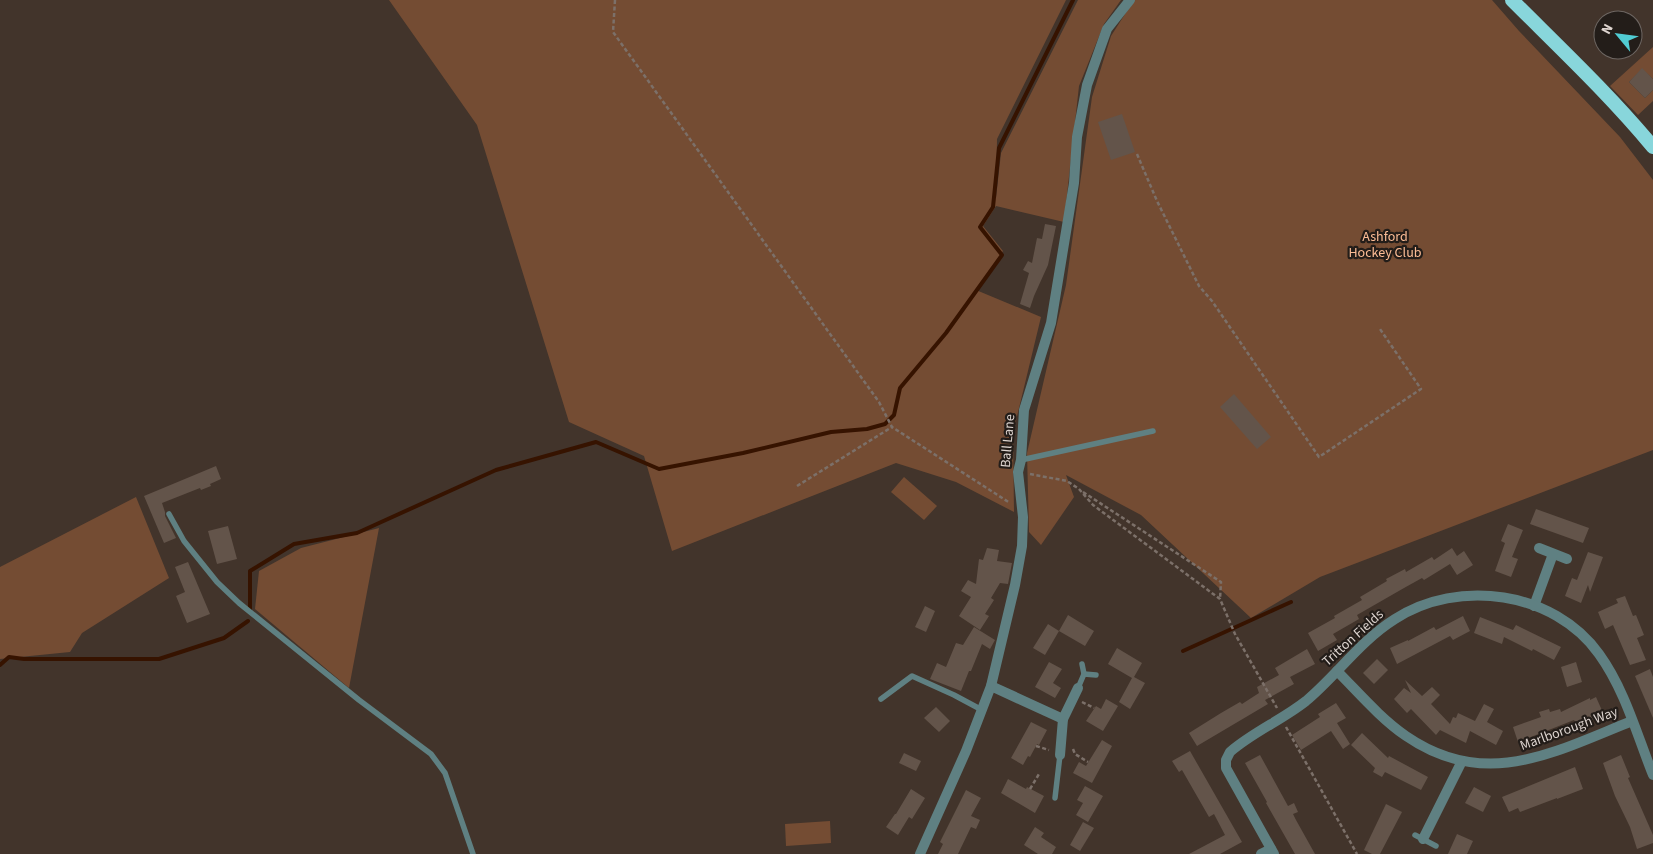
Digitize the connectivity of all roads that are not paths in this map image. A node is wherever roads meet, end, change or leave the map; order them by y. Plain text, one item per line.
1 (1130, 0) edge
2 (1512, 0) edge
3 (1653, 147) edge
4 (1154, 430) dead end
5 (1021, 460) junction
6 (169, 514) dead end
7 (1539, 548) dead end
8 (1553, 554) junction
9 (1567, 559) dead end
10 (1534, 606) junction
11 (1082, 664) dead end
12 (1337, 671) junction
13 (1084, 674) junction
14 (1096, 675) dead end
15 (991, 686) junction
16 (1078, 688) joint
17 (881, 698) dead end
18 (982, 710) junction
19 (1063, 719) junction
20 (1632, 721) junction
21 (1060, 755) joint
22 (1462, 761) junction
23 (1653, 775) edge
24 (1055, 798) dead end
25 (1419, 837) joint
26 (1436, 846) dead end
27 (1272, 851) edge
28 (473, 854) edge
29 (920, 854) edge
30 (1261, 854) edge

1 - 5 street, Ball Lane
2 - 3 highway
4 - 5 lane
5 - 15 street, Ball Lane
6 - 28 lane
7 - 8 street
8 - 9 street
8 - 10 street
10 - 12 street, Tritton Fields
10 - 20 street, Tritton Fields
11 - 13 lane
12 - 22 street, Marlborough Way
12 - 27 street, Tritton Fields
13 - 14 lane
13 - 16 lane
15 - 18 street, Ball Lane
15 - 19 street
16 - 19 street
17 - 18 lane
18 - 29 street, Ball Lane
19 - 21 street
20 - 22 street, Marlborough Way
20 - 23 street, Tritton Fields
21 - 24 lane
22 - 25 street
25 - 26 lane
27 - 30 street

